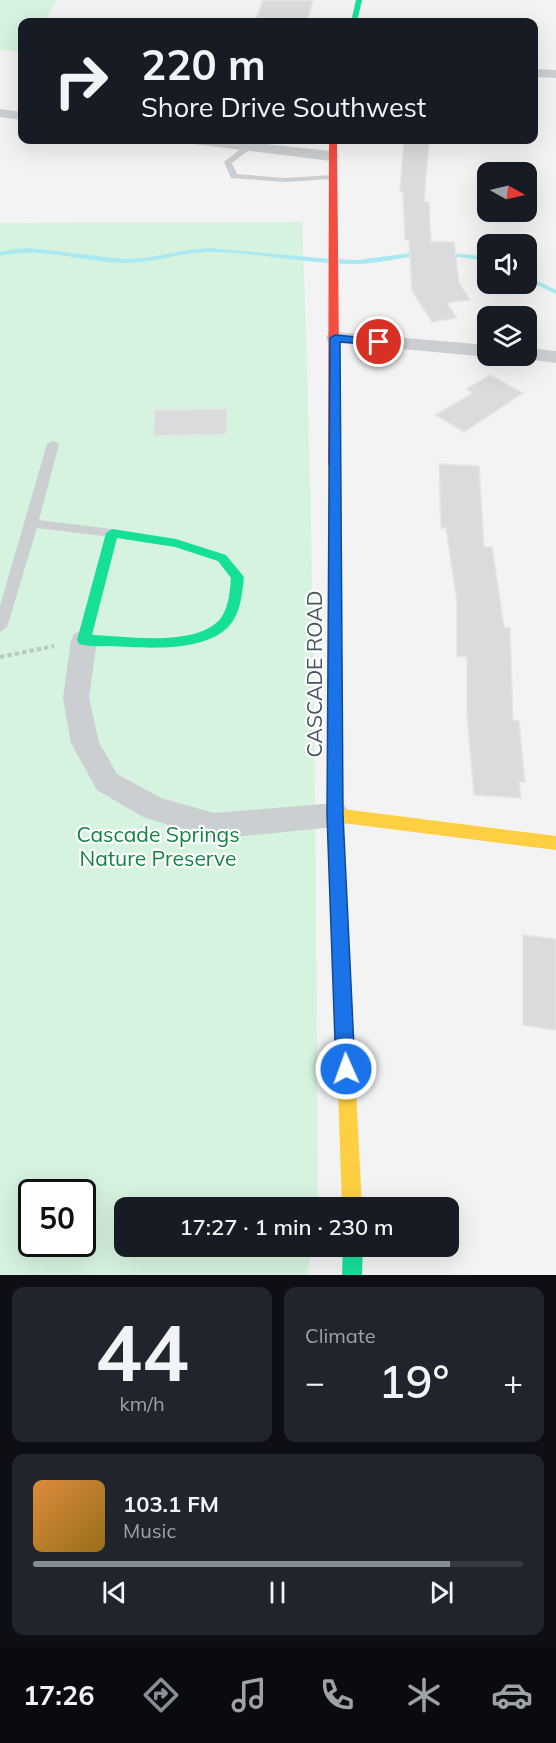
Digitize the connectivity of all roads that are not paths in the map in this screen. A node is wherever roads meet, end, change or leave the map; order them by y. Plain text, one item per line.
1 (359, 0) edge
2 (355, 18) edge
3 (538, 73) edge
4 (556, 74) edge
5 (0, 113) edge
6 (18, 115) edge
7 (225, 144) edge
8 (332, 144) edge
9 (249, 147) junction
10 (331, 156) junction
11 (332, 177) junction
12 (335, 338) junction
13 (477, 350) edge
14 (537, 355) edge
15 (556, 357) edge
16 (53, 444) dead end
17 (32, 523) junction
18 (111, 533) junction
19 (0, 627) edge
20 (84, 640) junction
21 (335, 815) junction
22 (556, 843) edge
23 (352, 1197) edge
24 (353, 1257) edge
25 (352, 1275) edge

1 - 2 main road
3 - 4 street
5 - 6 street
7 - 9 street
8 - 10 main road, CASCADE ROAD
9 - 10 street
9 - 11 lane
10 - 11 main road, CASCADE ROAD
11 - 12 main road, CASCADE ROAD
12 - 13 street
12 - 21 main road, CASCADE ROAD
14 - 15 street
16 - 17 lane
17 - 18 lane
17 - 19 lane
18 - 20 main road
18 - 20 main road
20 - 21 street
21 - 22 main road
21 - 23 main road, CASCADE ROAD
24 - 25 main road

